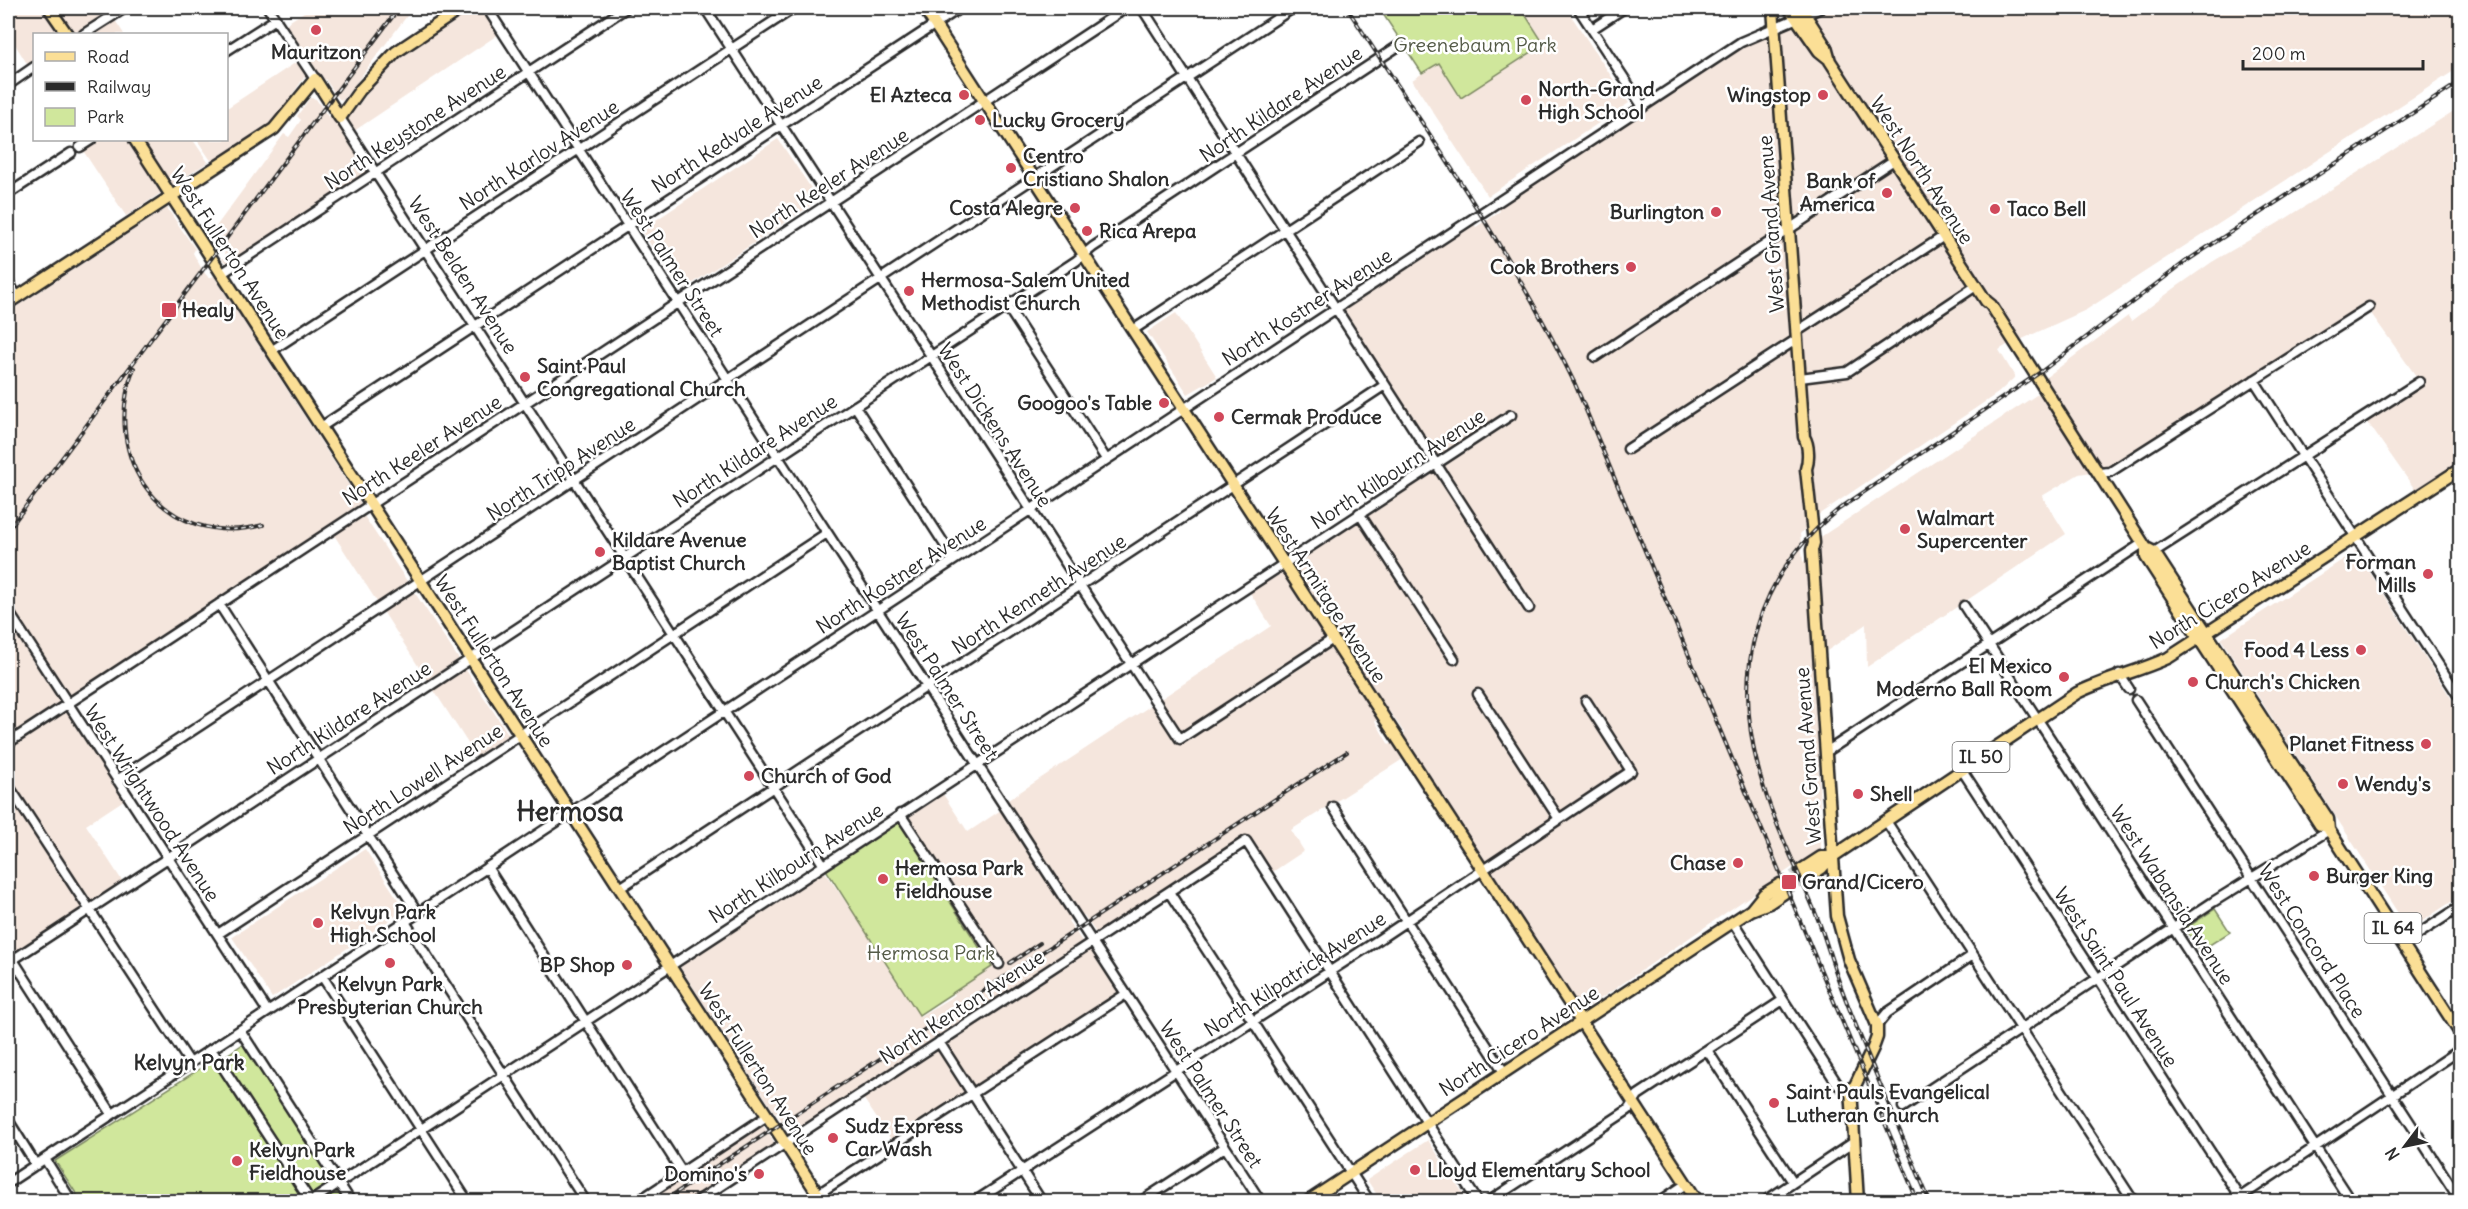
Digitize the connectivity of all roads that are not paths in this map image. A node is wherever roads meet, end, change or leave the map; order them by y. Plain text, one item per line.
1 (49, 8) edge
2 (125, 8) edge
3 (268, 8) edge
4 (462, 8) edge
5 (487, 8) edge
6 (626, 8) edge
7 (705, 8) edge
8 (794, 8) edge
9 (924, 8) edge
10 (960, 8) edge
11 (1126, 8) edge
12 (1142, 8) edge
13 (1293, 8) edge
14 (1578, 8) edge
15 (1624, 8) edge
16 (1773, 8) edge
17 (1789, 8) edge
18 (1821, 8) edge
19 (1801, 14) edge
20 (276, 19) junction
21 (935, 24) junction
22 (1775, 27) junction
23 (1592, 28) junction
24 (66, 33) edge
25 (86, 33) edge
26 (1400, 45) dead end
27 (732, 48) junction
28 (228, 50) edge
29 (33, 68) edge
30 (529, 72) junction
31 (1187, 77) junction
32 (315, 79) junction
33 (8, 85) edge
34 (984, 101) junction
35 (1642, 107) junction
36 (340, 118) junction
37 (781, 125) junction
38 (90, 141) edge
39 (136, 141) edge
40 (1419, 142) dead end
41 (80, 147) dead end
42 (579, 149) junction
43 (70, 153) dead end
44 (1236, 153) junction
45 (1894, 160) junction
46 (375, 172) junction
47 (1034, 178) junction
48 (8, 194) edge
49 (171, 196) junction
50 (831, 202) junction
51 (628, 225) junction
52 (1789, 229) junction
53 (1286, 230) junction
54 (1944, 236) junction
55 (425, 250) junction
56 (1084, 255) junction
57 (221, 274) junction
58 (880, 279) junction
59 (8, 281) edge
60 (1976, 286) junction
61 (17, 297) junction
62 (678, 302) junction
63 (8, 303) edge
64 (1008, 306) junction
65 (2369, 307) dead end
66 (1336, 308) junction
67 (475, 326) junction
68 (1133, 330) junction
69 (1797, 336) junction
70 (272, 351) junction
71 (931, 356) junction
72 (1595, 357) dead end
73 (1800, 378) junction
74 (728, 379) junction
75 (2254, 380) junction
76 (2419, 382) dead end
77 (1385, 385) junction
78 (524, 403) junction
79 (855, 406) junction
80 (1183, 408) junction
81 (1511, 415) dead end
82 (321, 427) junction
83 (1628, 449) dead end
84 (778, 456) junction
85 (2304, 457) junction
86 (1106, 459) junction
87 (1436, 463) junction
88 (2460, 469) edge
89 (2098, 473) junction
90 (574, 480) junction
91 (1233, 485) junction
92 (371, 504) junction
93 (1030, 509) junction
94 (1359, 513) junction
95 (827, 533) junction
96 (2356, 537) junction
97 (2148, 548) junction
98 (624, 557) junction
99 (954, 560) junction
100 (1284, 563) junction
101 (420, 581) junction
102 (1080, 586) junction
103 (219, 604) junction
104 (1965, 606) dead end
105 (1529, 608) dead end
106 (878, 610) junction
107 (8, 611) edge
108 (674, 634) junction
109 (2203, 636) junction
110 (1333, 639) junction
111 (1989, 644) junction
112 (470, 658) junction
113 (1454, 659) dead end
114 (1130, 663) junction
115 (2119, 674) junction
116 (268, 681) junction
117 (927, 687) junction
118 (2129, 689) dead end
119 (2459, 693) edge
120 (1478, 694) dead end
121 (1586, 700) dead end
122 (2136, 700) dead end
123 (68, 704) junction
124 (724, 711) junction
125 (2038, 719) junction
126 (520, 735) junction
127 (8, 743) edge
128 (1826, 752) junction
129 (318, 758) junction
130 (977, 764) junction
131 (1962, 770) junction
132 (117, 780) junction
133 (8, 785) edge
134 (773, 788) junction
135 (1333, 807) dead end
136 (570, 813) junction
137 (900, 814) junction
138 (1559, 819) junction
139 (1886, 821) junction
140 (2328, 829) junction
141 (368, 835) junction
142 (168, 857) junction
143 (1832, 857) junction
144 (823, 864) junction
145 (487, 867) junction
146 (1483, 870) junction
147 (1803, 874) tunnel mouth
148 (2252, 879) junction
149 (620, 888) junction
150 (1782, 888) tunnel mouth
151 (1169, 892) junction
152 (2460, 907) edge
153 (89, 909) junction
154 (418, 913) junction
155 (1406, 921) junction
156 (405, 922) junction
157 (1733, 922) junction
158 (2174, 928) junction
159 (218, 934) junction
160 (1092, 941) junction
161 (2403, 944) junction
162 (1973, 955) junction
163 (9, 958) edge
164 (999, 964) dead end
165 (669, 965) junction
166 (1329, 972) junction
167 (322, 976) junction
168 (2098, 978) junction
169 (1126, 994) junction
170 (1784, 1000) junction
171 (268, 1012) junction
172 (2457, 1019) edge
173 (585, 1020) junction
174 (1253, 1021) junction
175 (1581, 1022) junction
176 (1877, 1025) junction
177 (2021, 1029) junction
178 (240, 1030) junction
179 (2460, 1033) edge
180 (939, 1042) junction
181 (211, 1049) junction
182 (1707, 1050) junction
183 (2460, 1050) edge
184 (190, 1063) junction
185 (1176, 1071) junction
186 (1504, 1072) junction
187 (503, 1074) junction
188 (972, 1094) junction
189 (1851, 1094) junction
190 (2392, 1095) junction
191 (1633, 1102) junction
192 (1903, 1107) dead end
193 (112, 1114) junction
194 (767, 1116) junction
195 (8, 1120) edge
196 (1427, 1123) junction
197 (420, 1129) junction
198 (1854, 1142) junction
199 (785, 1143) junction
200 (1225, 1147) junction
201 (2315, 1147) junction
202 (45, 1159) junction
203 (36, 1165) junction
204 (1022, 1170) junction
205 (682, 1172) junction
206 (1351, 1173) junction
207 (1793, 1182) junction
208 (338, 1183) junction
209 (8, 1184) edge
210 (1686, 1184) junction
211 (820, 1198) edge
212 (700, 1200) edge
213 (2239, 1200) edge
214 (2460, 1200) edge
215 (310, 1201) edge
216 (72, 1202) edge
217 (351, 1202) edge
218 (468, 1202) edge
219 (586, 1202) edge
220 (637, 1202) edge
221 (974, 1202) edge
222 (1042, 1202) edge
223 (1140, 1202) edge
224 (1261, 1202) edge
225 (1307, 1202) edge
226 (1370, 1202) edge
227 (1478, 1202) edge
228 (1488, 1202) edge
229 (1659, 1202) edge
230 (1698, 1202) edge
231 (1764, 1202) edge
232 (1858, 1202) edge
233 (2134, 1202) edge
234 (2351, 1202) edge

1 - 24 main road
2 - 25 street
3 - 20 street, West Belden Avenue
4 - 36 main road
5 - 30 street, West Palmer Street
6 - 30 street, North Keystone Avenue
7 - 27 street, West Dickens Avenue
8 - 27 street, North Karlov Avenue
9 - 21 main road, West Armitage Avenue
10 - 21 street, North Kedvale Avenue
11 - 34 street, North Keeler Avenue
12 - 31 street
13 - 31 street, North Tripp Avenue
14 - 23 street
15 - 23 street
16 - 22 main road, West Grand Avenue
17 - 19 main road, West North Avenue / IL 64
18 - 19 street, North Kostner Avenue
19 - 22 street, North Kostner Avenue
19 - 45 main road, West North Avenue / IL 64
20 - 28 street
20 - 32 street, West Belden Avenue
21 - 34 main road, West Armitage Avenue
21 - 37 street, North Kedvale Avenue
22 - 35 street, North Kostner Avenue
22 - 52 main road, West Grand Avenue
23 - 35 street
26 - 44 street, North Kildare Avenue
27 - 37 street, West Dickens Avenue
27 - 42 street, North Karlov Avenue
29 - 33 street
30 - 42 street, West Palmer Street
30 - 46 street, North Keystone Avenue
31 - 44 street
31 - 47 street, North Tripp Avenue
32 - 36 main road, West Belden Avenue
32 - 49 main road
34 - 47 main road, West Armitage Avenue
34 - 50 street, North Keeler Avenue
35 - 66 street, North Kostner Avenue
36 - 46 street, West Belden Avenue
37 - 50 street, West Dickens Avenue
37 - 51 street, North Kedvale Avenue
38 - 41 street
39 - 49 main road, West Fullerton Avenue
40 - 53 street
42 - 51 street, West Palmer Street
42 - 55 street, North Karlov Avenue
43 - 48 street
44 - 53 street
44 - 56 street, North Kildare Avenue
45 - 52 street
45 - 54 main road, West North Avenue / IL 64
46 - 55 street, West Belden Avenue
46 - 57 street, North Keystone Avenue
47 - 56 main road, West Armitage Avenue
47 - 58 street, North Tripp Avenue
49 - 57 main road, West Fullerton Avenue
49 - 61 main road
50 - 58 street, West Dickens Avenue
50 - 62 street, North Keeler Avenue
51 - 62 street, West Palmer Street
51 - 67 street, North Kedvale Avenue
52 - 69 main road, West Grand Avenue
52 - 72 street
53 - 66 street
53 - 68 street
54 - 60 main road, West North Avenue / IL 64
54 - 69 street
55 - 67 street, West Belden Avenue
55 - 70 street, North Karlov Avenue
56 - 64 street, North Kildare Avenue
56 - 68 main road, West Armitage Avenue
57 - 70 main road, West Fullerton Avenue
58 - 71 street, West Dickens Avenue
58 - 74 street, North Tripp Avenue
59 - 61 street
60 - 73 street
60 - 89 main road, West North Avenue / IL 64
61 - 63 main road
62 - 74 street, West Palmer Street
62 - 78 street, North Keeler Avenue
64 - 71 street, North Kildare Avenue
64 - 86 street
65 - 75 street
66 - 77 street
66 - 80 street, North Kostner Avenue
67 - 78 street, West Belden Avenue
67 - 82 street, North Kedvale Avenue
68 - 80 main road, West Armitage Avenue
69 - 73 main road, West Grand Avenue
69 - 83 street
70 - 82 main road, West Fullerton Avenue
71 - 79 street, North Kildare Avenue
71 - 93 street, West Dickens Avenue
73 - 128 main road, West Grand Avenue
74 - 84 street, West Palmer Street
74 - 90 street, North Tripp Avenue
75 - 85 street
75 - 89 street
76 - 85 street
77 - 87 street
77 - 91 street, North Kenneth Avenue
78 - 90 street, West Belden Avenue
78 - 92 street, North Keeler Avenue
79 - 84 street, North Kildare Avenue
79 - 99 street
80 - 86 street, North Kostner Avenue
80 - 91 main road, West Armitage Avenue
81 - 87 street, North Kilbourn Avenue
82 - 92 main road, West Fullerton Avenue
84 - 95 street, West Palmer Street
84 - 98 street, North Kildare Avenue
85 - 96 street
85 - 97 street
86 - 93 street, North Kostner Avenue
87 - 94 street, North Kilbourn Avenue
87 - 105 street
88 - 96 main road, North Cicero Avenue / IL 50
89 - 97 main road, West North Avenue / IL 64
90 - 98 street, West Belden Avenue
90 - 101 street, North Tripp Avenue
91 - 100 main road, West Armitage Avenue
91 - 102 street, North Kenneth Avenue
92 - 101 main road, West Fullerton Avenue
92 - 103 street, North Keeler Avenue
93 - 99 street, North Kostner Avenue
93 - 102 street, West Dickens Avenue
94 - 100 street, North Kilbourn Avenue
94 - 113 street
95 - 106 street, West Palmer Street
95 - 108 street, North Lowell Avenue
96 - 109 main road, North Cicero Avenue / IL 50
96 - 119 street
97 - 109 main road, West North Avenue / IL 64
97 - 111 street
98 - 108 street, West Belden Avenue
98 - 112 street, North Kildare Avenue
99 - 106 street, North Kostner Avenue
100 - 110 main road, West Armitage Avenue
100 - 114 street, North Kilbourn Avenue
101 - 112 main road, West Fullerton Avenue
101 - 116 street, North Tripp Avenue
102 - 114 street, West Dickens Avenue
102 - 117 street, North Kenneth Avenue
103 - 116 street
103 - 123 street, North Keeler Avenue
104 - 111 street, West Wabansia Avenue
106 - 117 street, West Palmer Street
106 - 124 street, North Kostner Avenue
107 - 123 street, West Wrightwood Avenue
108 - 124 street, West Belden Avenue
108 - 126 street, North Lowell Avenue
109 - 115 main road, North Cicero Avenue / IL 50
109 - 140 main road, West North Avenue / IL 64
110 - 114 street, West Dickens Avenue
110 - 146 main road, West Armitage Avenue
111 - 125 street, West Wabansia Avenue
111 - 128 street
112 - 126 main road, West Fullerton Avenue
112 - 129 street, North Kildare Avenue
114 - 130 street, North Kilbourn Avenue
115 - 118 street
115 - 125 main road, North Cicero Avenue / IL 50
116 - 129 street
116 - 132 street, North Tripp Avenue
117 - 130 street, West Palmer Street
117 - 134 street, North Kenneth Avenue
120 - 138 street
121 - 138 street, North Kilpatrick Avenue
122 - 148 street, West Concord Place
123 - 127 street, North Keeler Avenue
123 - 132 street, West Wrightwood Avenue
124 - 134 street, West Belden Avenue
124 - 136 street, North Kostner Avenue
125 - 131 main road, North Cicero Avenue / IL 50
125 - 158 street, West Wabansia Avenue
126 - 136 main road, West Fullerton Avenue
126 - 141 street, North Lowell Avenue
128 - 143 main road, West Grand Avenue
129 - 141 street
129 - 142 street, North Kildare Avenue
130 - 137 street, North Kilbourn Avenue
130 - 160 street, West Palmer Street
131 - 139 main road, North Cicero Avenue / IL 50
131 - 168 street, West Saint Paul Avenue
132 - 142 street, West Wrightwood Avenue
133 - 153 street
134 - 144 street, West Belden Avenue
134 - 149 street, North Kenneth Avenue
135 - 155 street
136 - 145 street, North Kostner Avenue
136 - 149 main road, West Fullerton Avenue
137 - 144 street, North Kilbourn Avenue
137 - 164 street
138 - 146 street, North Kilpatrick Avenue
139 - 143 main road, North Cicero Avenue / IL 50
139 - 162 street
140 - 148 street
140 - 161 main road, West North Avenue / IL 64
141 - 154 street
141 - 159 street, North Lowell Avenue
142 - 153 street, North Kildare Avenue
142 - 159 street, West Wrightwood Avenue
143 - 147 main road, North Cicero Avenue / IL 50
143 - 176 main road, West Grand Avenue
144 - 165 street, North Kilbourn Avenue
145 - 154 street, North Kostner Avenue
145 - 173 street
146 - 155 street, North Kilpatrick Avenue
146 - 175 main road, West Armitage Avenue
148 - 158 street
148 - 190 street, West Concord Place
149 - 165 main road, West Fullerton Avenue
150 - 157 main road, North Cicero Avenue
151 - 160 street, North Kenton Avenue
151 - 166 street, North Kenton Avenue
151 - 174 street
152 - 161 street
153 - 163 street, North Kildare Avenue
153 - 184 street
154 - 156 street, North Kostner Avenue
155 - 166 street, North Kilpatrick Avenue
155 - 186 street
156 - 167 street, North Kostner Avenue
156 - 187 street
157 - 170 street
157 - 175 main road, North Cicero Avenue
158 - 168 street
158 - 201 street, West Wabansia Avenue
159 - 171 street, West Wrightwood Avenue
160 - 169 street, West Palmer Street
160 - 180 street, North Kenton Avenue
161 - 172 main road, West North Avenue / IL 64
162 - 176 street
162 - 177 street
163 - 193 street
165 - 173 street, North Kilbourn Avenue
165 - 194 main road, West Fullerton Avenue
166 - 174 street, North Kilpatrick Avenue
166 - 196 street
167 - 171 street, North Kostner Avenue
167 - 197 street
168 - 177 street
168 - 213 street, West Saint Paul Avenue
169 - 185 street, West Palmer Street
169 - 188 street
170 - 182 street
170 - 189 street
171 - 178 street, North Kostner Avenue
172 - 179 main road, West North Avenue / IL 64
173 - 187 street, North Kilbourn Avenue
173 - 205 street
174 - 185 street, North Kilpatrick Avenue
174 - 206 street
175 - 186 main road, North Cicero Avenue
175 - 191 main road, West Armitage Avenue
176 - 189 main road
177 - 192 street
177 - 233 street
178 - 181 street, North Kostner Avenue
178 - 208 street
180 - 188 street
180 - 199 street, North Kenton Avenue
181 - 184 street, North Kostner Avenue
181 - 215 street
182 - 191 street
182 - 207 street
183 - 190 street
184 - 193 street, North Kostner Avenue
185 - 200 street, West Palmer Street
185 - 204 street, North Kilpatrick Avenue
186 - 196 main road, North Cicero Avenue
187 - 197 street, North Kilbourn Avenue
187 - 219 street
188 - 204 street
188 - 211 street
189 - 198 main road
190 - 201 street
190 - 214 street, West Concord Place
191 - 210 main road, West Armitage Avenue
191 - 228 street
193 - 202 street, North Kostner Avenue
194 - 199 main road, West Fullerton Avenue
194 - 205 street
195 - 203 street
196 - 206 main road, North Cicero Avenue
196 - 227 street
197 - 208 street, North Kilbourn Avenue
197 - 218 street
198 - 207 street
198 - 232 main road
199 - 211 main road, West Fullerton Avenue
199 - 212 street, North Kenton Avenue
200 - 223 street
200 - 224 street, West Palmer Street
201 - 213 street
201 - 234 street, West Wabansia Avenue
202 - 203 street, North Kostner Avenue
202 - 216 street
203 - 209 street, North Kostner Avenue
204 - 221 street, North Kilpatrick Avenue
204 - 222 street
205 - 220 street
206 - 225 main road, North Cicero Avenue
206 - 226 street
207 - 231 street
208 - 215 street, North Kilbourn Avenue
208 - 217 street
210 - 229 street
210 - 230 main road, West Armitage Avenue

